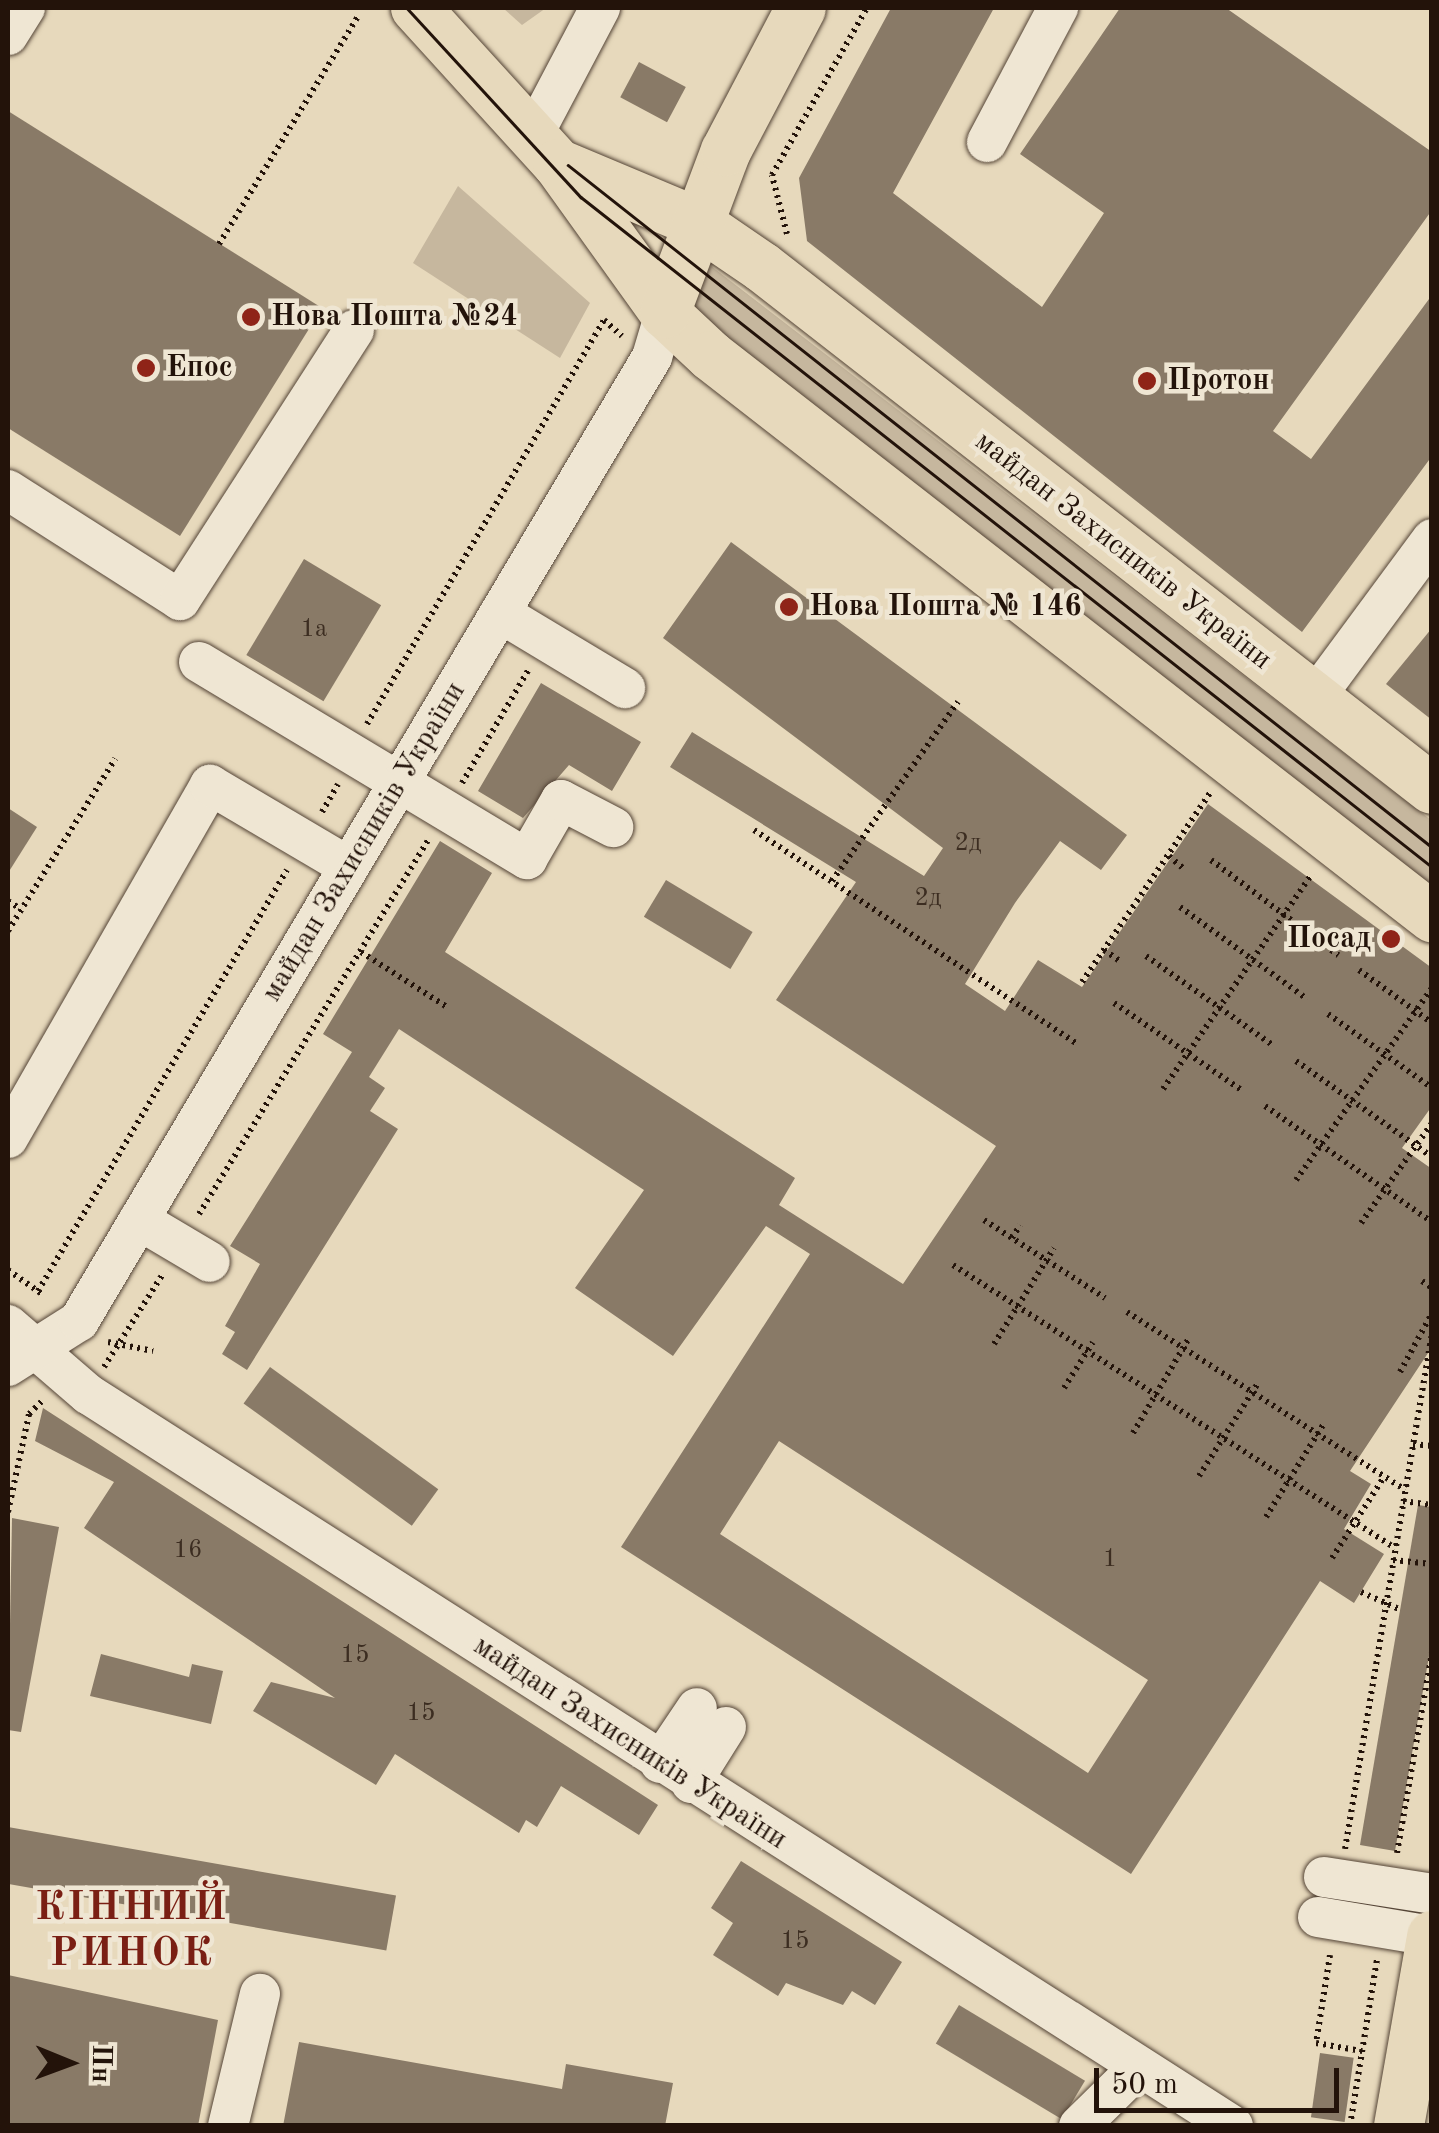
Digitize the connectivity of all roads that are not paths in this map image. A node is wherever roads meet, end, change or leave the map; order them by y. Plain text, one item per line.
1 (25, 8) edge
2 (416, 8) edge
3 (600, 8) edge
4 (801, 8) edge
5 (1058, 8) edge
6 (8, 35) edge
7 (987, 142) dead end
8 (546, 150) junction
9 (696, 222) junction
10 (644, 325) junction
11 (354, 330) dead end
12 (8, 490) edge
13 (1432, 539) edge
14 (500, 613) junction
15 (199, 662) dead end
16 (625, 688) dead end
17 (1313, 700) junction
18 (399, 783) junction
19 (1432, 789) edge
20 (613, 827) dead end
21 (349, 867) junction
22 (1432, 917) edge
23 (8, 1138) edge
24 (139, 1220) junction
25 (196, 1253) road end
26 (17, 1346) edge
27 (712, 1718) dead end
28 (676, 1773) junction
29 (1342, 1867) road end
30 (1432, 1894) edge
31 (1326, 1918) road end
32 (1432, 1936) edge
33 (260, 1994) dead end
34 (1138, 2068) junction
35 (228, 2126) edge
36 (1079, 2126) edge
37 (1232, 2126) edge
38 (1399, 2126) edge

1 - 6 street
2 - 8 main road
3 - 8 street
4 - 9 main road
5 - 7 street
8 - 9 main road, майдан Захисників України
8 - 10 main road
9 - 10 main road
9 - 17 main road, майдан Захисників України
10 - 14 street, майдан Захисників України
10 - 22 main road
11 - 12 street
13 - 17 street
14 - 16 street
14 - 18 street, майдан Захисників України
15 - 18 street
17 - 19 main road, майдан Захисників України
18 - 20 street
18 - 21 street, майдан Захисників України
21 - 23 street
21 - 24 street, майдан Захисників України
24 - 25 street
24 - 26 street, майдан Захисників України
26 - 28 street, майдан Захисників України
27 - 28 street
28 - 34 street, майдан Захисників України
29 - 30 street
31 - 32 street
32 - 38 main road
33 - 35 street
34 - 36 street
34 - 37 street, майдан Захисників України

